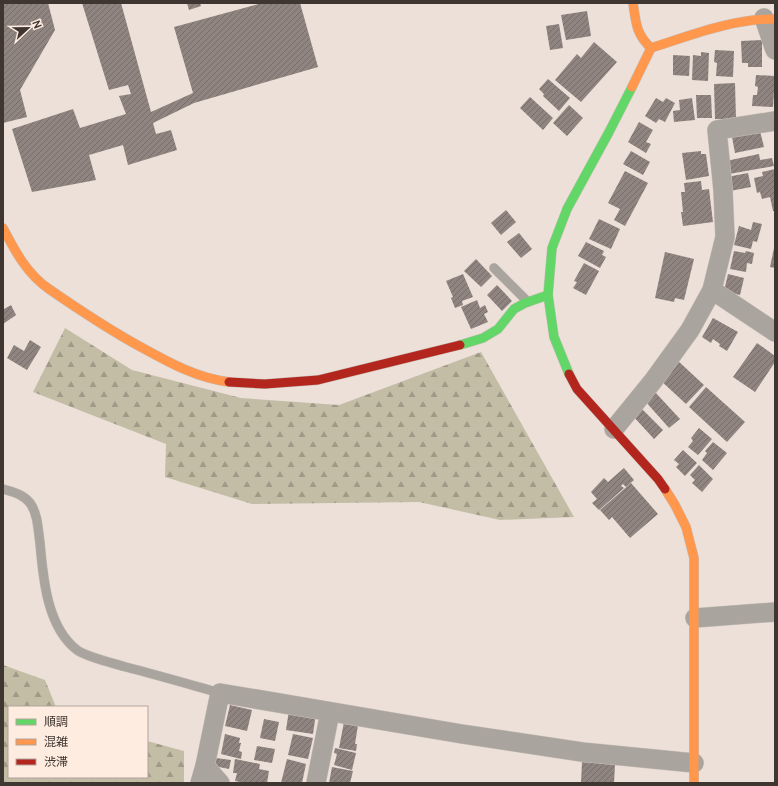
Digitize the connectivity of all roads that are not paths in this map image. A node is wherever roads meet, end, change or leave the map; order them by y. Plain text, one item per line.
1 (633, 3) edge
2 (770, 19) edge
3 (651, 48) junction
4 (775, 50) edge
5 (775, 122) edge
6 (3, 228) edge
7 (494, 268) dead end
8 (712, 290) junction
9 (548, 295) junction
10 (528, 302) junction
11 (775, 332) edge
12 (614, 430) junction
13 (3, 489) edge
14 (775, 612) edge
15 (695, 618) junction
16 (220, 692) junction
17 (330, 712) junction
18 (694, 763) junction
19 (203, 774) edge
20 (220, 783) edge
21 (316, 783) edge
22 (694, 783) edge

1 - 3 street
2 - 3 street
2 - 4 street
3 - 9 street
5 - 8 street
6 - 10 street
7 - 10 lane
8 - 11 street
8 - 12 street
9 - 10 street
9 - 12 street
12 - 15 street
13 - 16 lane
14 - 15 street
15 - 18 street
16 - 17 street
16 - 19 street
17 - 18 street
17 - 21 street
18 - 22 street
19 - 20 street

